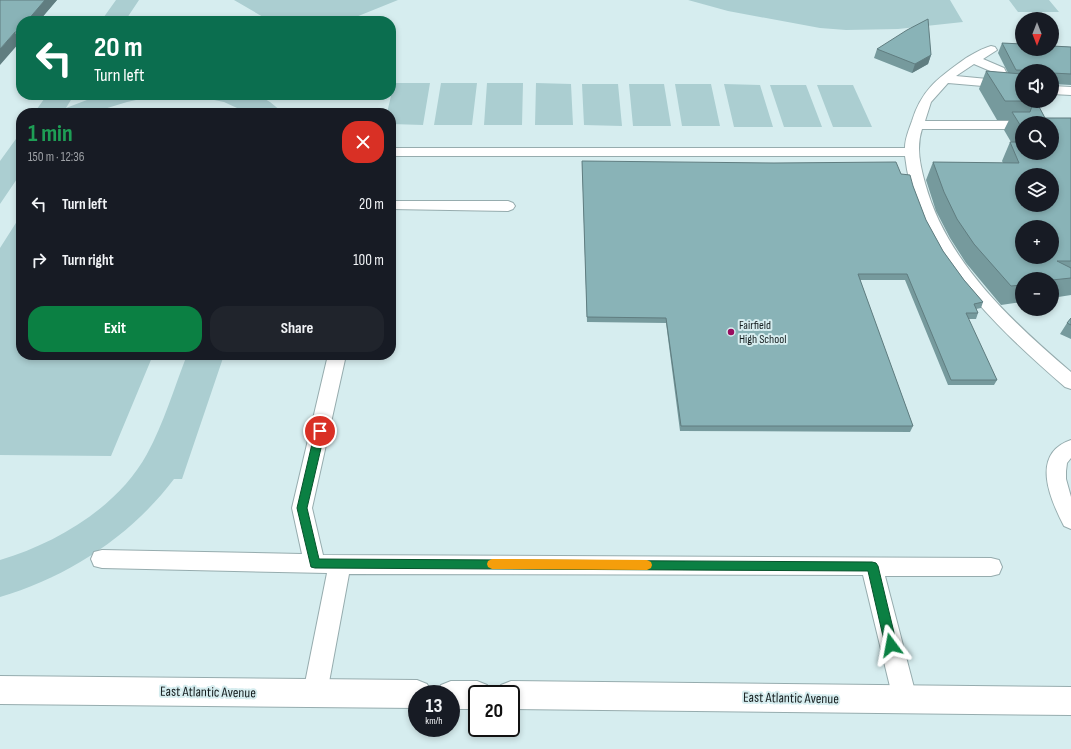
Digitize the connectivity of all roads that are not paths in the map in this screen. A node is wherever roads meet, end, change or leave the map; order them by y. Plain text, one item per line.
1 (991, 50) dead end
2 (973, 59) junction
3 (944, 79) junction
4 (1059, 90) edge
5 (1071, 91) edge
6 (917, 125) junction
7 (1015, 125) edge
8 (396, 152) edge
9 (911, 152) junction
10 (396, 205) edge
11 (508, 206) dead end
12 (336, 360) edge
13 (1071, 382) edge
14 (1071, 448) edge
15 (1071, 520) edge
16 (102, 559) dead end
17 (340, 563) junction
18 (315, 564) junction
19 (872, 566) junction
20 (991, 567) dead end
21 (0, 690) edge
22 (315, 693) junction
23 (408, 694) edge
24 (520, 695) edge
25 (905, 699) junction
26 (1071, 701) edge

1 - 2 lane
2 - 3 lane
2 - 3 lane
3 - 6 lane
4 - 5 lane
6 - 7 lane
6 - 9 lane
8 - 9 lane
9 - 13 lane
10 - 11 lane
12 - 18 lane
14 - 15 lane
16 - 18 lane
17 - 18 lane
17 - 19 lane
17 - 22 lane
19 - 20 lane
19 - 25 lane
21 - 22 street, East Atlantic Avenue
22 - 23 street, East Atlantic Avenue
24 - 25 street, East Atlantic Avenue
25 - 26 street, East Atlantic Avenue

